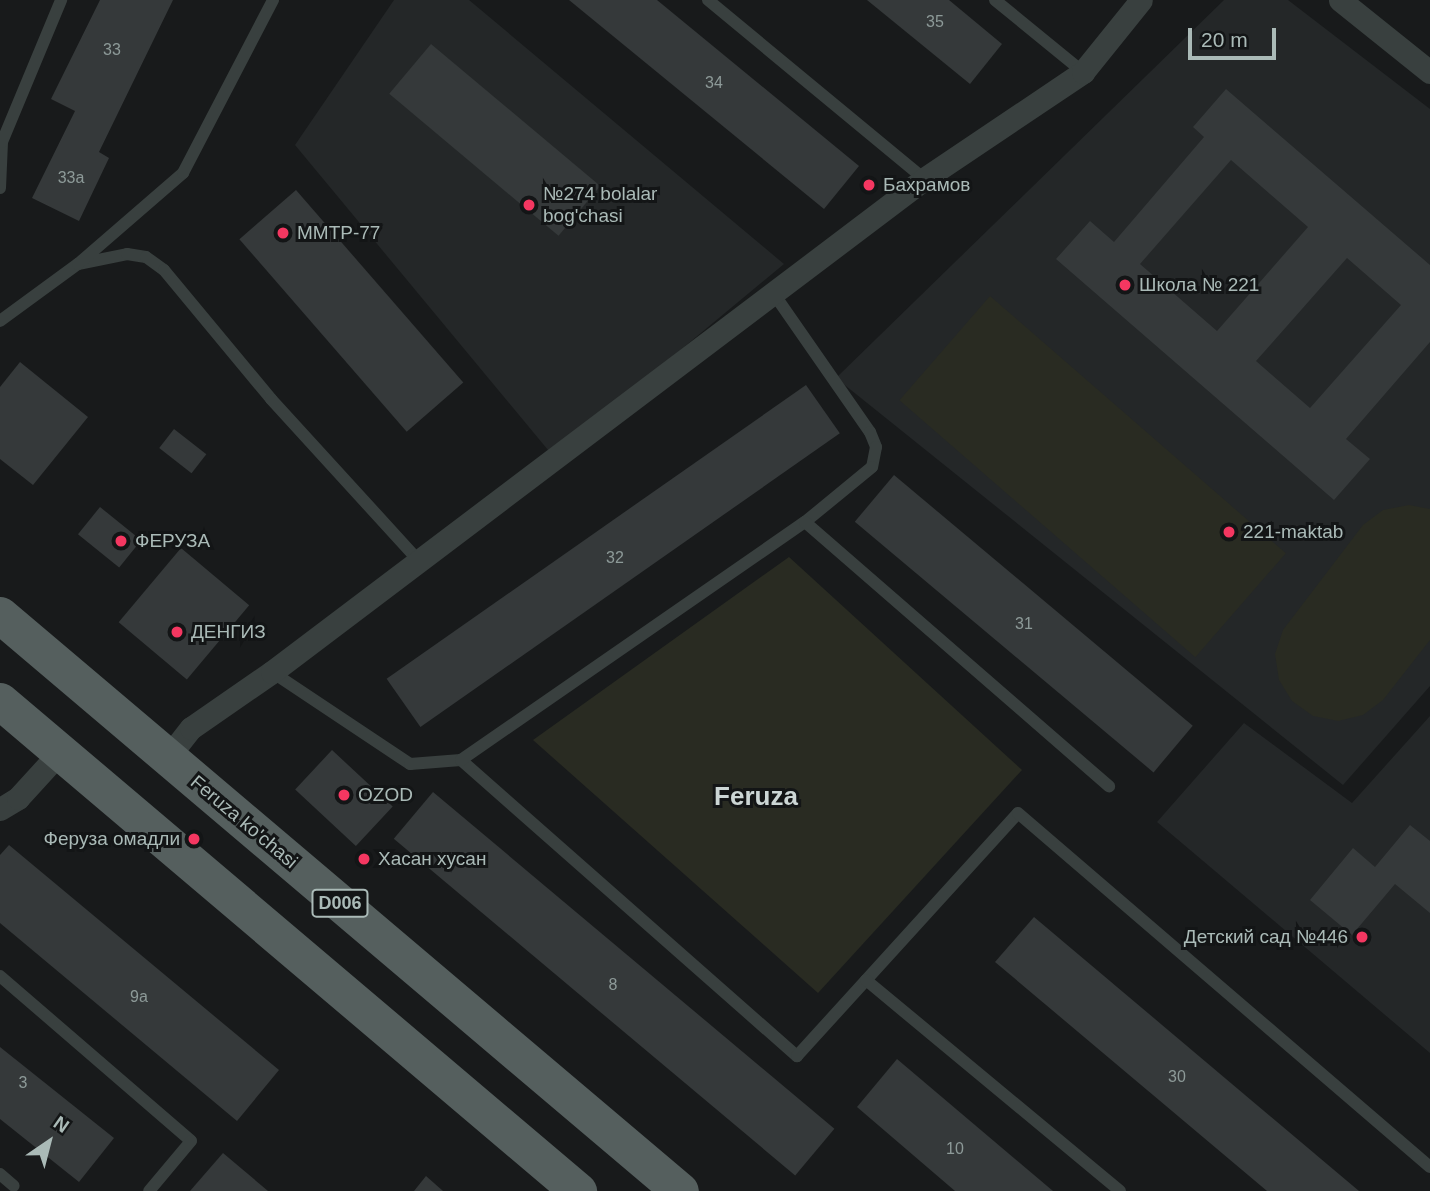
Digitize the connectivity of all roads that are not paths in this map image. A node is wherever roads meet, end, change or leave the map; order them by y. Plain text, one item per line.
1 (61, 0) edge
2 (273, 0) edge
3 (708, 0) edge
4 (995, 0) edge
5 (1141, 0) edge
6 (1340, 0) edge
7 (1083, 72) junction
8 (1430, 72) edge
9 (924, 179) junction
10 (0, 188) edge
11 (78, 264) junction
12 (774, 294) junction
13 (0, 321) edge
14 (805, 522) junction
15 (419, 561) junction
16 (0, 615) edge
17 (272, 672) junction
18 (0, 701) edge
19 (60, 752) junction
20 (168, 757) junction
21 (461, 760) junction
22 (1109, 786) dead end
23 (0, 808) edge
24 (0, 976) edge
25 (866, 980) junction
26 (1430, 1167) edge
27 (0, 1174) edge
28 (14, 1186) dead end
29 (568, 1188) edge
30 (149, 1191) edge
31 (680, 1191) edge
32 (1120, 1191) edge

1 - 10 lane
2 - 11 lane
3 - 9 lane
4 - 7 lane
5 - 7 street
6 - 8 street
7 - 9 street
9 - 12 street
11 - 13 lane
11 - 15 lane
12 - 14 lane
12 - 15 street
14 - 21 lane
14 - 22 lane
15 - 17 street
16 - 20 main road, Feruza ko'chasi / D006
17 - 20 street
17 - 21 lane
18 - 19 main road
19 - 23 street
19 - 29 main road
20 - 31 main road, Feruza ko'chasi / D006
21 - 25 lane
24 - 30 lane
25 - 26 lane
25 - 32 lane
27 - 28 lane

